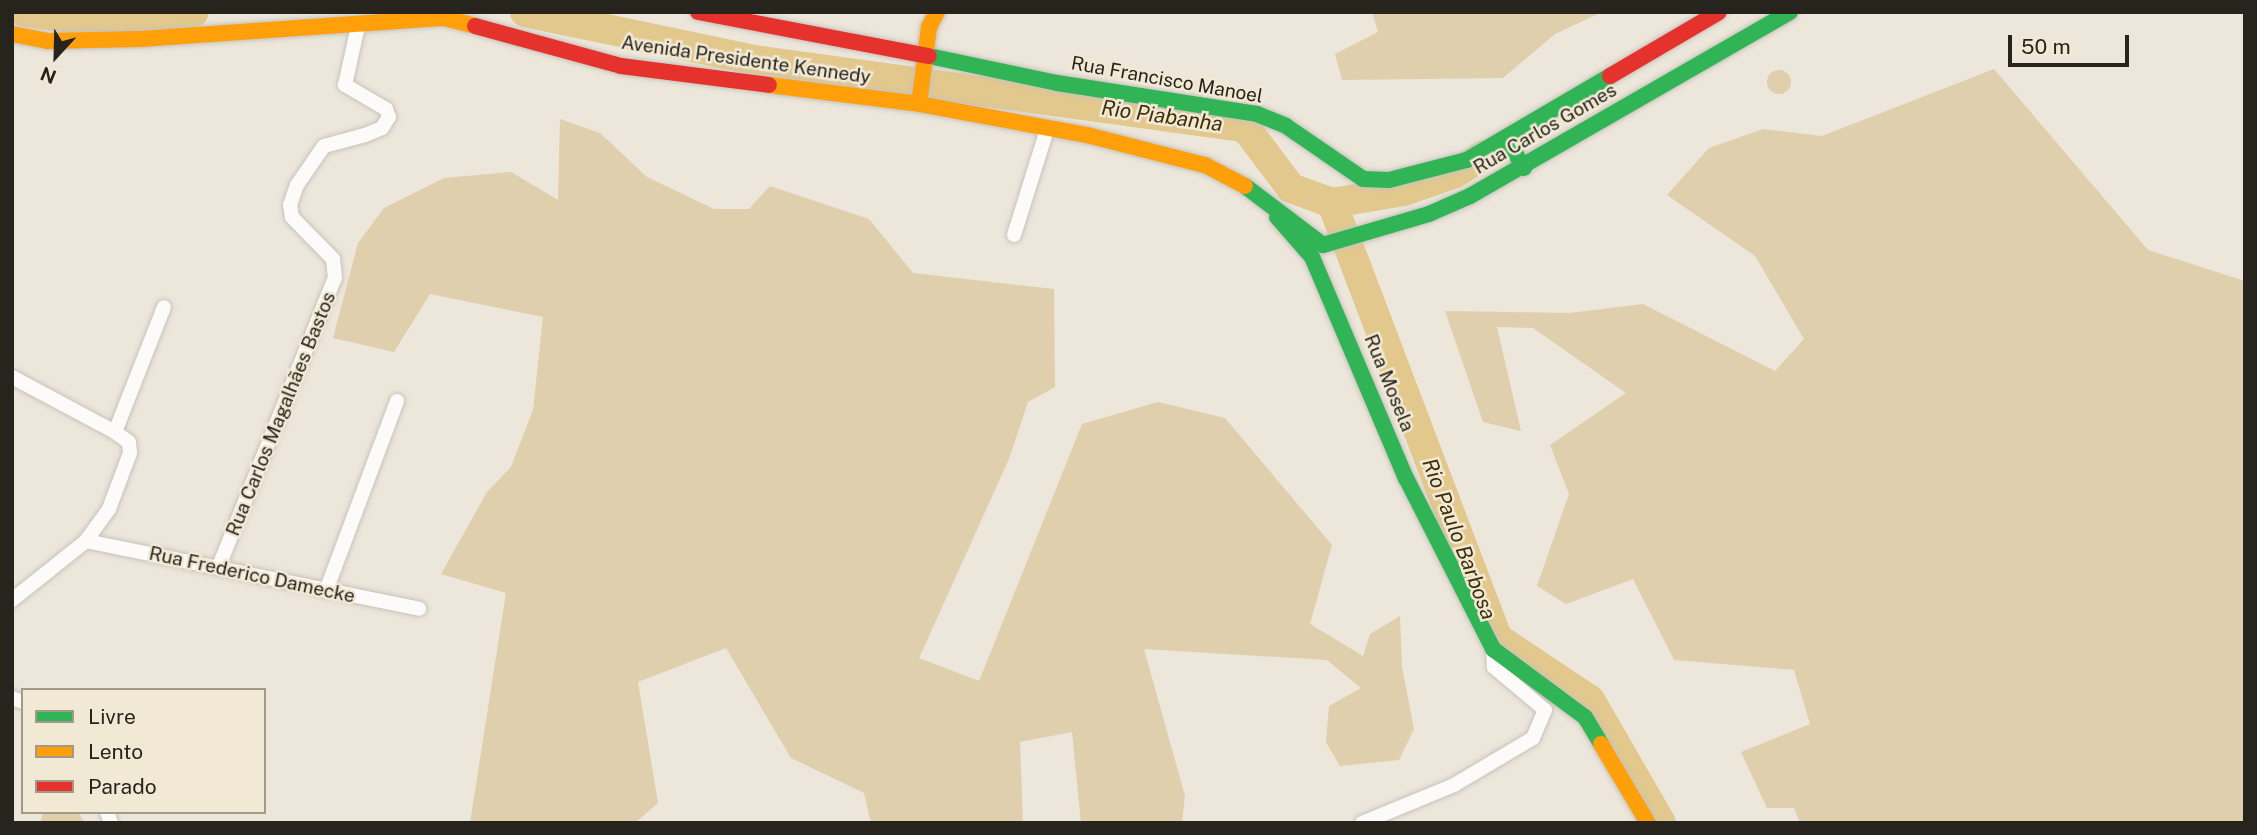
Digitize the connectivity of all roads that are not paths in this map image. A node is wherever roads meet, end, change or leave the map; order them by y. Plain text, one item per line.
1 (698, 12) edge
2 (937, 12) edge
3 (1718, 12) edge
4 (1790, 12) edge
5 (358, 26) junction
6 (12, 34) edge
7 (929, 56) junction
8 (919, 104) junction
9 (1046, 130) junction
10 (1506, 138) junction
11 (1524, 168) junction
12 (1014, 235) dead end
13 (1318, 251) junction
14 (164, 307) dead end
15 (12, 377) edge
16 (397, 401) dead end
17 (115, 432) junction
18 (86, 541) junction
19 (219, 566) junction
20 (326, 590) junction
21 (12, 600) edge
22 (419, 609) dead end
23 (1493, 649) junction
24 (1362, 823) edge
25 (1648, 823) edge

1 - 7 main road, Avenida Presidente Kennedy
2 - 7 main road
3 - 10 main road, Rua Francisco Manoel
4 - 11 main road, Rua Carlos Gomes
5 - 6 main road, Avenida Presidente Kennedy
5 - 8 main road, Avenida Presidente Kennedy
5 - 19 street, Rua Carlos Magalhães Bastos
7 - 8 main road
7 - 10 main road, Rua Francisco Manoel
8 - 9 main road, Avenida Presidente Kennedy
9 - 12 street
9 - 13 main road, Avenida Presidente Kennedy
10 - 11 main road
11 - 13 main road, Rua Carlos Gomes
13 - 23 main road, Rua Mosela
14 - 17 street
15 - 17 street
16 - 20 street
17 - 18 street
18 - 19 street, Rua Frederico Damecke
18 - 21 street
19 - 20 street, Rua Frederico Damecke
20 - 22 street, Rua Frederico Damecke
23 - 24 street
23 - 25 main road, Rua Mosela

